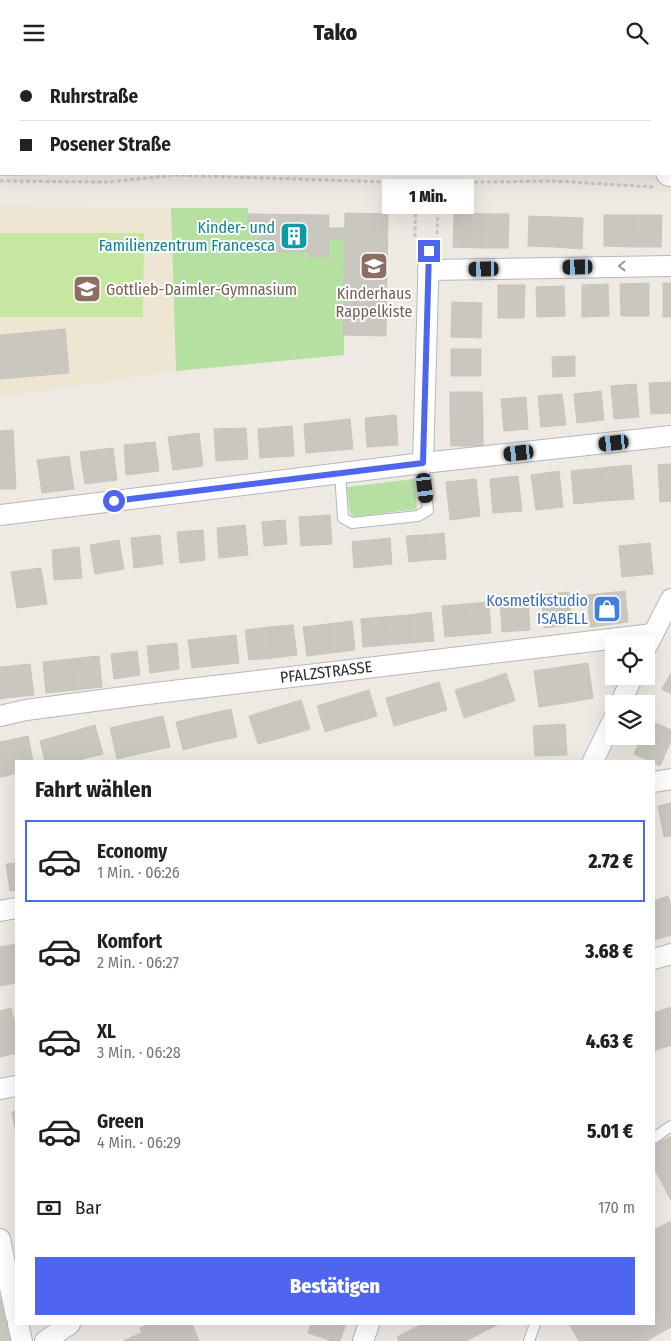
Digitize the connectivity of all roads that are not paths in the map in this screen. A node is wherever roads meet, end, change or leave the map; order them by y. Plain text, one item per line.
1 (671, 265) edge
2 (671, 437) edge
3 (423, 463) junction
4 (340, 473) junction
5 (0, 515) edge
6 (670, 602) edge
7 (653, 635) edge
8 (605, 646) edge
9 (0, 715) edge
10 (605, 737) edge
11 (594, 760) edge
12 (671, 779) edge
13 (655, 782) edge
14 (15, 908) edge
15 (0, 911) edge
16 (671, 953) edge
17 (655, 959) edge
18 (15, 1086) edge
19 (0, 1089) edge
20 (671, 1126) edge
21 (655, 1137) edge
22 (0, 1239) edge
23 (15, 1311) edge
24 (18, 1325) edge
25 (69, 1325) edge
26 (369, 1325) edge
27 (535, 1325) edge
28 (22, 1341) edge
29 (46, 1341) edge
30 (363, 1341) edge
31 (529, 1341) edge

1 -> 3 street
2 - 3 street
3 - 4 street
3 - 4 lane
4 - 5 street
6 - 7 street
8 - 9 street, PFALZSTRASSE
10 - 11 street
12 - 13 street
14 - 15 street
16 - 17 street
18 - 19 street
20 - 21 lane
22 - 23 street
24 - 28 street
25 - 29 street
26 - 30 street
27 - 31 lane

